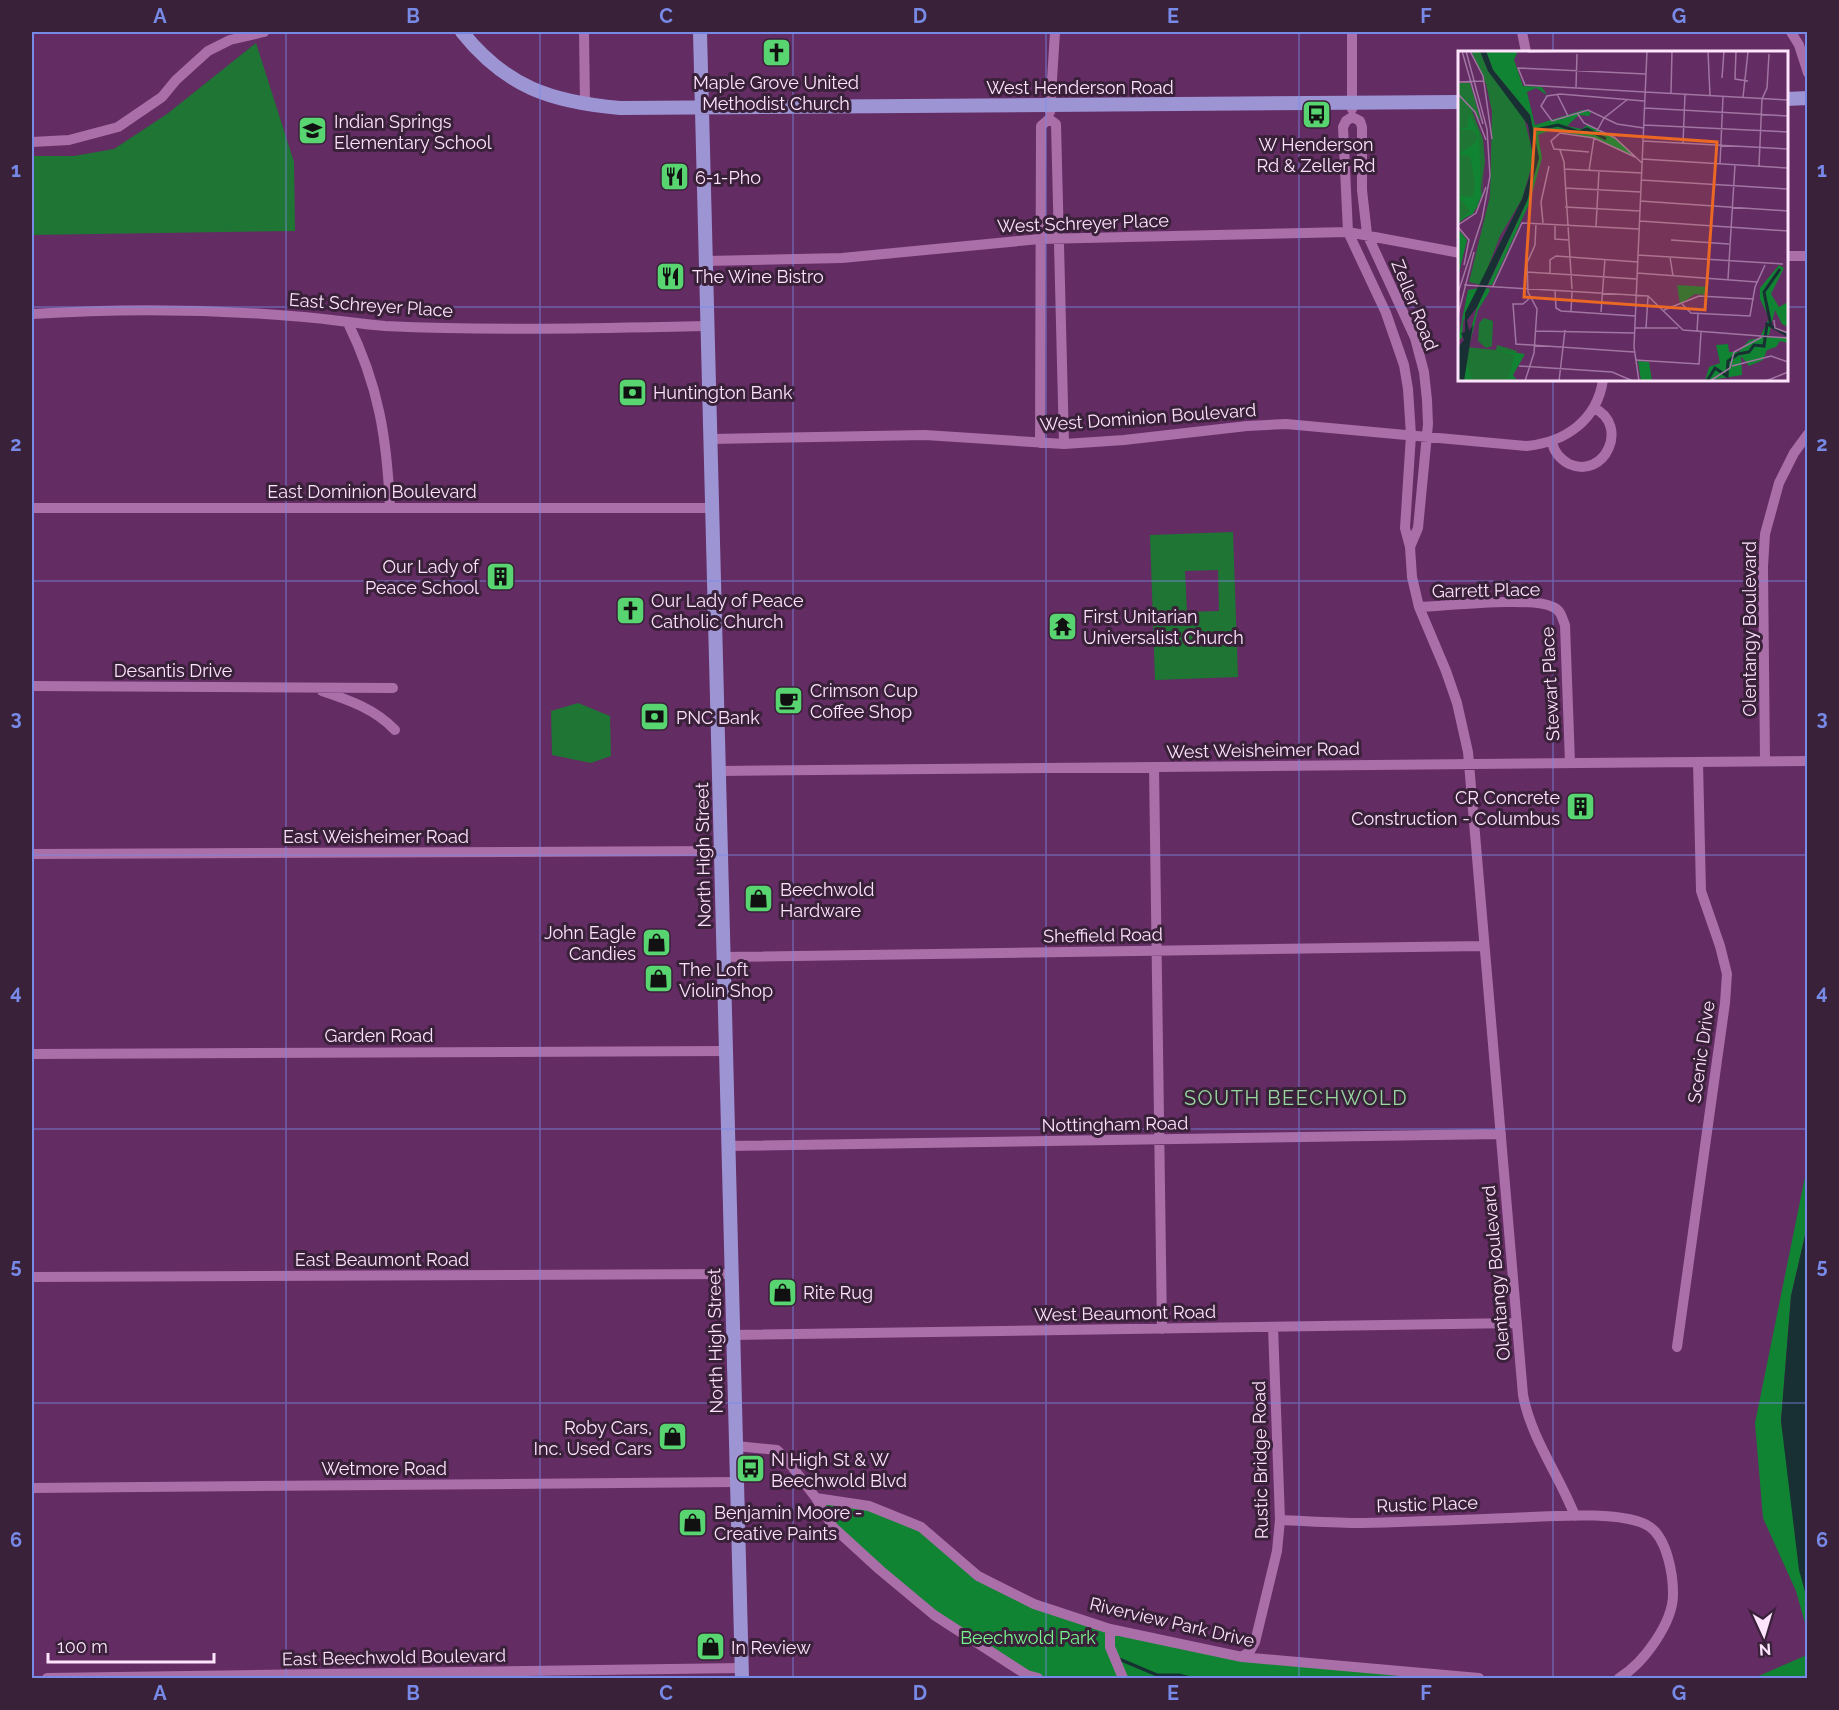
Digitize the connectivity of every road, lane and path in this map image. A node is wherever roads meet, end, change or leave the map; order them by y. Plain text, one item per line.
1 (264, 32) edge
2 (462, 32) edge
3 (584, 32) edge
4 (700, 32) edge
5 (1055, 32) edge
6 (1352, 32) edge
7 (1522, 32) edge
8 (1791, 32) edge
9 (228, 36) edge
10 (1526, 51) edge
11 (1808, 73) edge
12 (1808, 98) edge
13 (1788, 99) edge
14 (1458, 102) edge
15 (585, 105) junction
16 (702, 108) junction
17 (1352, 110) junction
18 (1050, 112) junction
19 (32, 142) edge
20 (1348, 232) junction
21 (1367, 234) junction
22 (1060, 238) junction
23 (1040, 239) junction
24 (1458, 253) edge
25 (1788, 256) edge
26 (1808, 256) edge
27 (706, 261) junction
28 (32, 314) edge
29 (348, 323) junction
30 (708, 326) junction
31 (1603, 381) edge
32 (1594, 408) junction
33 (1808, 434) edge
34 (1411, 435) junction
35 (1427, 437) junction
36 (711, 439) junction
37 (1552, 442) junction
38 (1040, 443) junction
39 (1064, 444) junction
40 (32, 508) edge
41 (390, 508) junction
42 (712, 508) junction
43 (1410, 548) junction
44 (1419, 607) junction
45 (1554, 607) joint
46 (32, 686) edge
47 (314, 688) junction
48 (393, 688) dead end
49 (395, 730) dead end
50 (1765, 761) junction
51 (1808, 761) edge
52 (1698, 762) junction
53 (1570, 763) junction
54 (1468, 764) junction
55 (1154, 767) junction
56 (719, 771) junction
57 (721, 851) junction
58 (32, 854) edge
59 (1483, 946) junction
60 (1156, 951) junction
61 (724, 957) junction
62 (726, 1051) junction
63 (32, 1054) edge
64 (1501, 1134) junction
65 (1159, 1139) junction
66 (728, 1146) junction
67 (732, 1274) junction
68 (32, 1277) edge
69 (1517, 1323) junction
70 (1273, 1327) junction
71 (1162, 1329) junction
72 (733, 1335) junction
73 (1677, 1347) dead end
74 (736, 1446) junction
75 (737, 1482) junction
76 (32, 1488) edge
77 (816, 1498) junction
78 (1575, 1516) junction
79 (1280, 1520) junction
80 (1110, 1629) junction
81 (1242, 1657) junction
82 (742, 1673) edge
83 (336, 1676) edge
84 (47, 1678) edge
85 (1038, 1678) edge
86 (1123, 1678) edge
87 (1479, 1678) edge
88 (1619, 1678) edge

1 - 9 street
2 - 15 main road, West Henderson Road
3 - 15 street
4 - 16 main road, North High Street
5 - 18 street
6 - 17 street, Zeller Road
7 - 10 street
8 - 11 street
9 - 19 street
12 - 13 main road
14 - 17 main road, West Henderson Road
15 - 16 main road, West Henderson Road
16 - 18 main road, West Henderson Road
16 - 27 main road, North High Street
17 - 18 main road, West Henderson Road
17 - 20 street, Zeller Road
17 - 21 street, Zeller Road
18 - 22 street
18 - 23 street
20 - 21 street, West Schreyer Place
20 - 22 street, West Schreyer Place
20 - 34 street, Zeller Road
21 - 24 street, West Schreyer Place
21 - 35 street, Zeller Road
22 - 23 street, West Schreyer Place
22 - 39 street
23 - 27 street, West Schreyer Place
23 - 38 street
25 - 26 street
27 - 30 main road, North High Street
28 - 29 street, East Schreyer Place
29 - 30 street, East Schreyer Place
29 - 41 street
30 - 36 main road, North High Street
31 - 32 street
32 - 37 street, West Dominion Boulevard
32 - 37 street
33 - 50 street, Olentangy Boulevard
34 - 35 street, West Dominion Boulevard
34 - 39 street, West Dominion Boulevard
34 - 43 street, Zeller Road
35 - 37 street, West Dominion Boulevard
35 - 43 street, Zeller Road
36 - 38 street, West Dominion Boulevard
36 - 42 main road, North High Street
38 - 39 street, West Dominion Boulevard
40 - 41 street, East Dominion Boulevard
41 - 42 street, East Dominion Boulevard
42 - 56 main road, North High Street
43 - 44 street, Zeller Road
44 - 45 street, Garrett Place
44 - 54 street, Zeller Road
45 - 53 street, Stewart Place
46 - 47 street, Desantis Drive
47 - 48 street, Desantis Drive
47 - 49 street, Desantis Drive
50 - 51 street, West Weisheimer Road
50 - 52 street, West Weisheimer Road
52 - 53 street, West Weisheimer Road
52 - 73 street, Scenic Drive
53 - 54 street, West Weisheimer Road
54 - 55 street, West Weisheimer Road
54 - 59 street, Olentangy Boulevard
55 - 56 street, West Weisheimer Road
55 - 60 street
56 - 57 main road, North High Street
57 - 58 street, East Weisheimer Road
57 - 61 main road, North High Street
59 - 60 street, Sheffield Road
59 - 64 street, Olentangy Boulevard
60 - 61 street, Sheffield Road
60 - 65 street
61 - 62 main road, North High Street
62 - 63 street, Garden Road
62 - 66 main road, North High Street
64 - 65 street, Nottingham Road
64 - 69 street, Olentangy Boulevard
65 - 66 street, Nottingham Road
65 - 71 street
66 - 67 main road, North High Street
67 - 68 street, East Beaumont Road
67 - 72 main road, North High Street
69 - 70 street, West Beaumont Road
69 - 78 street, Olentangy Boulevard
70 - 71 street, West Beaumont Road
70 - 79 street, Rustic Bridge Road
71 - 72 street, West Beaumont Road
72 - 74 main road, North High Street
74 - 75 main road, North High Street
74 - 77 street
75 - 76 street, Wetmore Road
75 - 82 main road, North High Street
77 - 80 street, Riverview Park Drive
77 - 85 street
78 - 79 street, Rustic Place
78 - 88 street
79 - 81 street, Rustic Bridge Road
80 - 81 street, Riverview Park Drive
80 - 86 street
81 - 87 street, Riverview Park Drive
82 - 83 street, East Beechwold Boulevard
83 - 84 street, East Beechwold Boulevard

